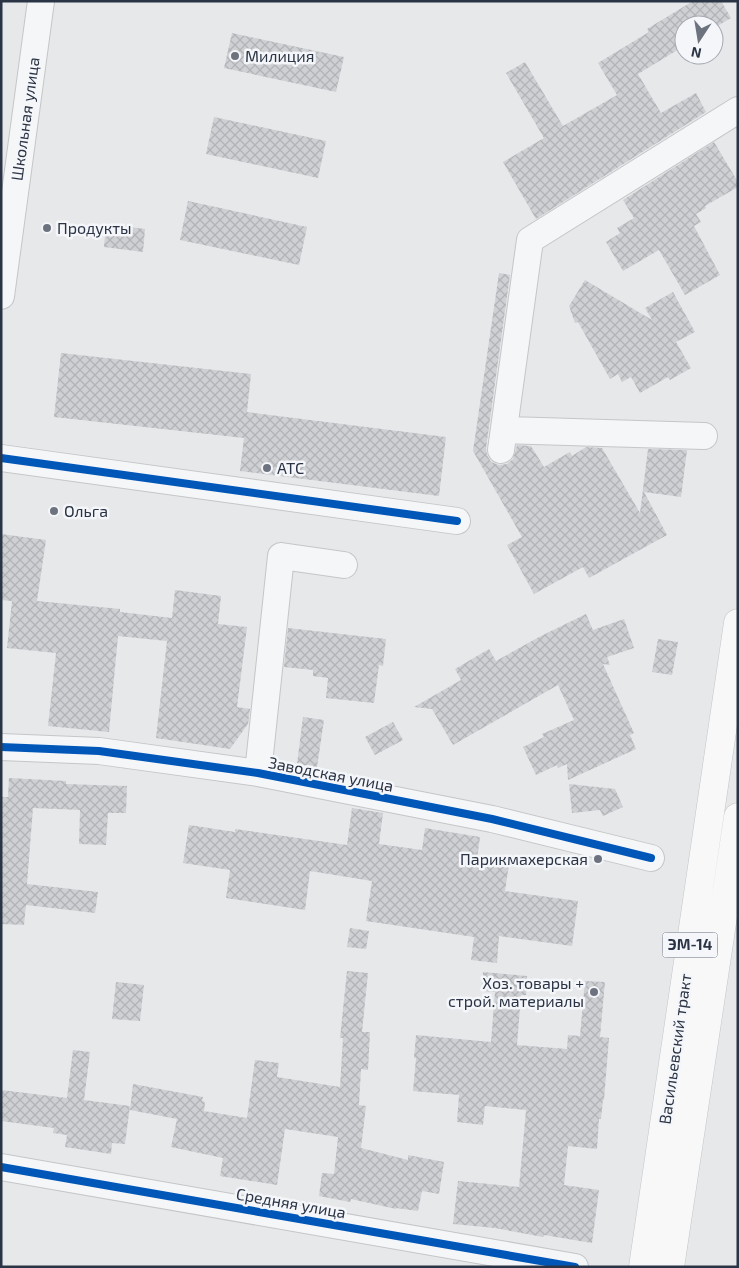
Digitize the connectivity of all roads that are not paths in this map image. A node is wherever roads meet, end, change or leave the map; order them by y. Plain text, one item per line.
1 (41, 1) edge
2 (738, 110) edge
3 (2, 292) edge
4 (704, 436) dead end
5 (1, 458) edge
6 (458, 521) dead end
7 (344, 565) dead end
8 (738, 623) edge
9 (1, 747) edge
10 (258, 773) junction
11 (738, 817) edge
12 (651, 858) dead end
13 (733, 882) edge
14 (1, 1167) edge
15 (575, 1267) edge
16 (643, 1267) edge
17 (670, 1267) edge

1 - 3 street, Школьная улица
2 - 4 street
5 - 6 street
7 - 10 street
8 - 16 main road, Васильевский тракт / ЭМ-14
9 - 10 street, Заводская улица
10 - 12 street, Заводская улица
11 - 13 main road, Васильевский тракт / ЭМ-14
13 - 17 main road, Васильевский тракт / ЭМ-14
14 - 15 street, Средняя улица

